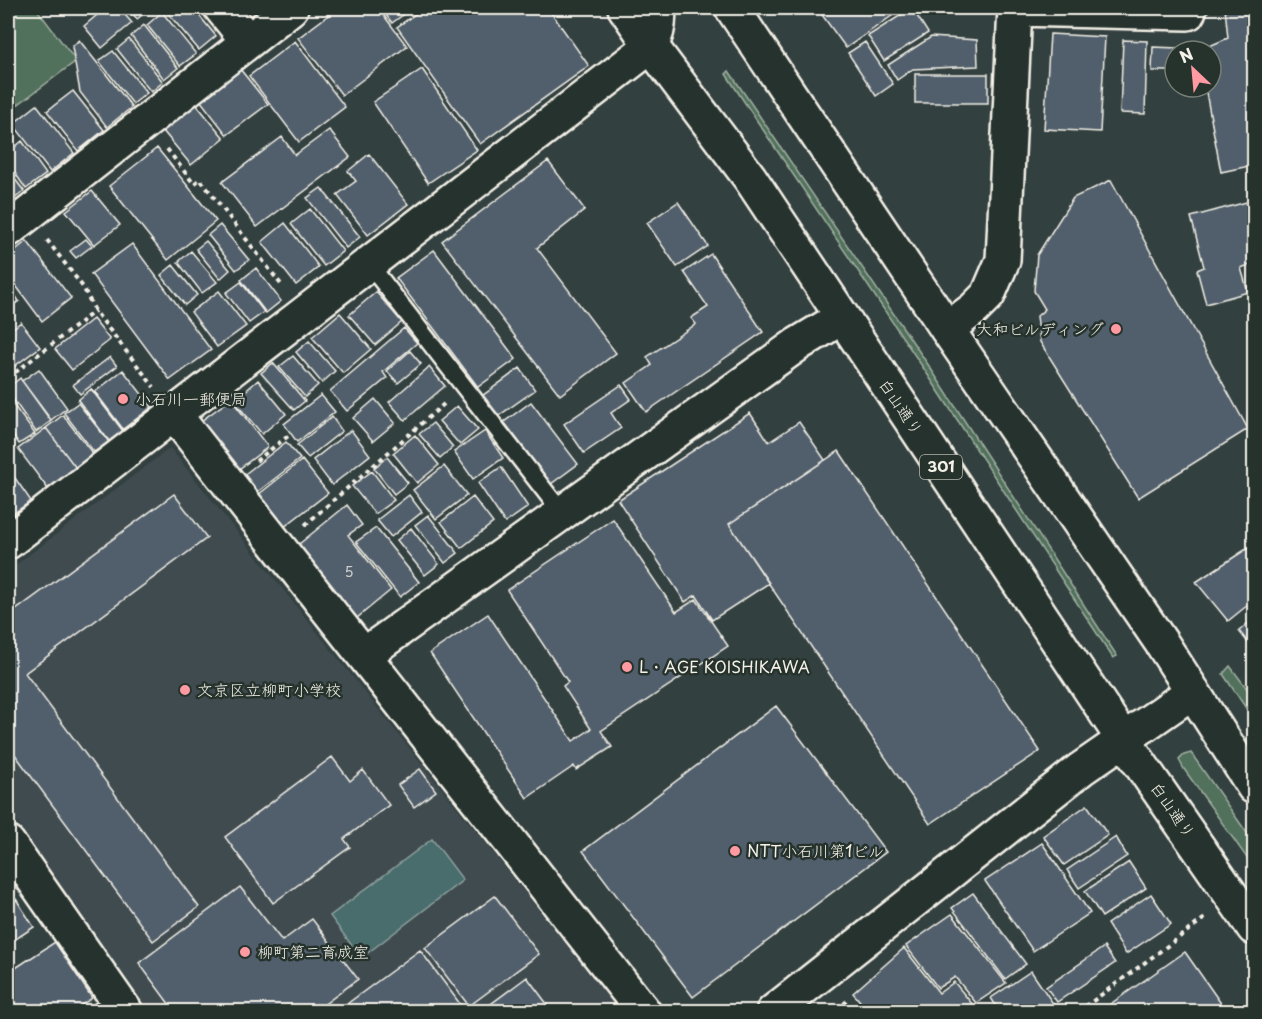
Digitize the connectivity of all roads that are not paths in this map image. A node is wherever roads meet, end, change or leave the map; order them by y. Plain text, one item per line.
1 (221, 8) edge
2 (291, 8) edge
3 (625, 8) edge
4 (658, 8) edge
5 (732, 8) edge
6 (1015, 8) edge
7 (1190, 8) edge
8 (248, 41) junction
9 (651, 46) junction
10 (18, 223) edge
11 (369, 264) junction
12 (841, 318) junction
13 (947, 328) junction
14 (174, 414) junction
15 (562, 513) junction
16 (8, 542) edge
17 (364, 655) junction
18 (1192, 692) junction
19 (1123, 739) junction
20 (1254, 787) edge
21 (8, 843) edge
22 (1254, 928) edge
23 (126, 1011) edge
24 (644, 1011) edge
25 (773, 1011) edge

1 - 8 street
2 - 8 street
3 - 9 street, 白山通り / 301
4 - 9 street
5 - 13 street
6 - 7 street
6 - 13 street
8 - 10 street
9 - 11 street
9 - 12 street, 白山通り / 301
11 - 14 street
11 - 15 lane
12 - 15 street
12 - 19 street, 白山通り / 301
13 - 18 street
14 - 16 street
14 - 17 street
15 - 17 street
17 - 24 street
18 - 19 street
18 - 20 street
19 - 22 street, 白山通り / 301
19 - 25 street
21 - 23 street

